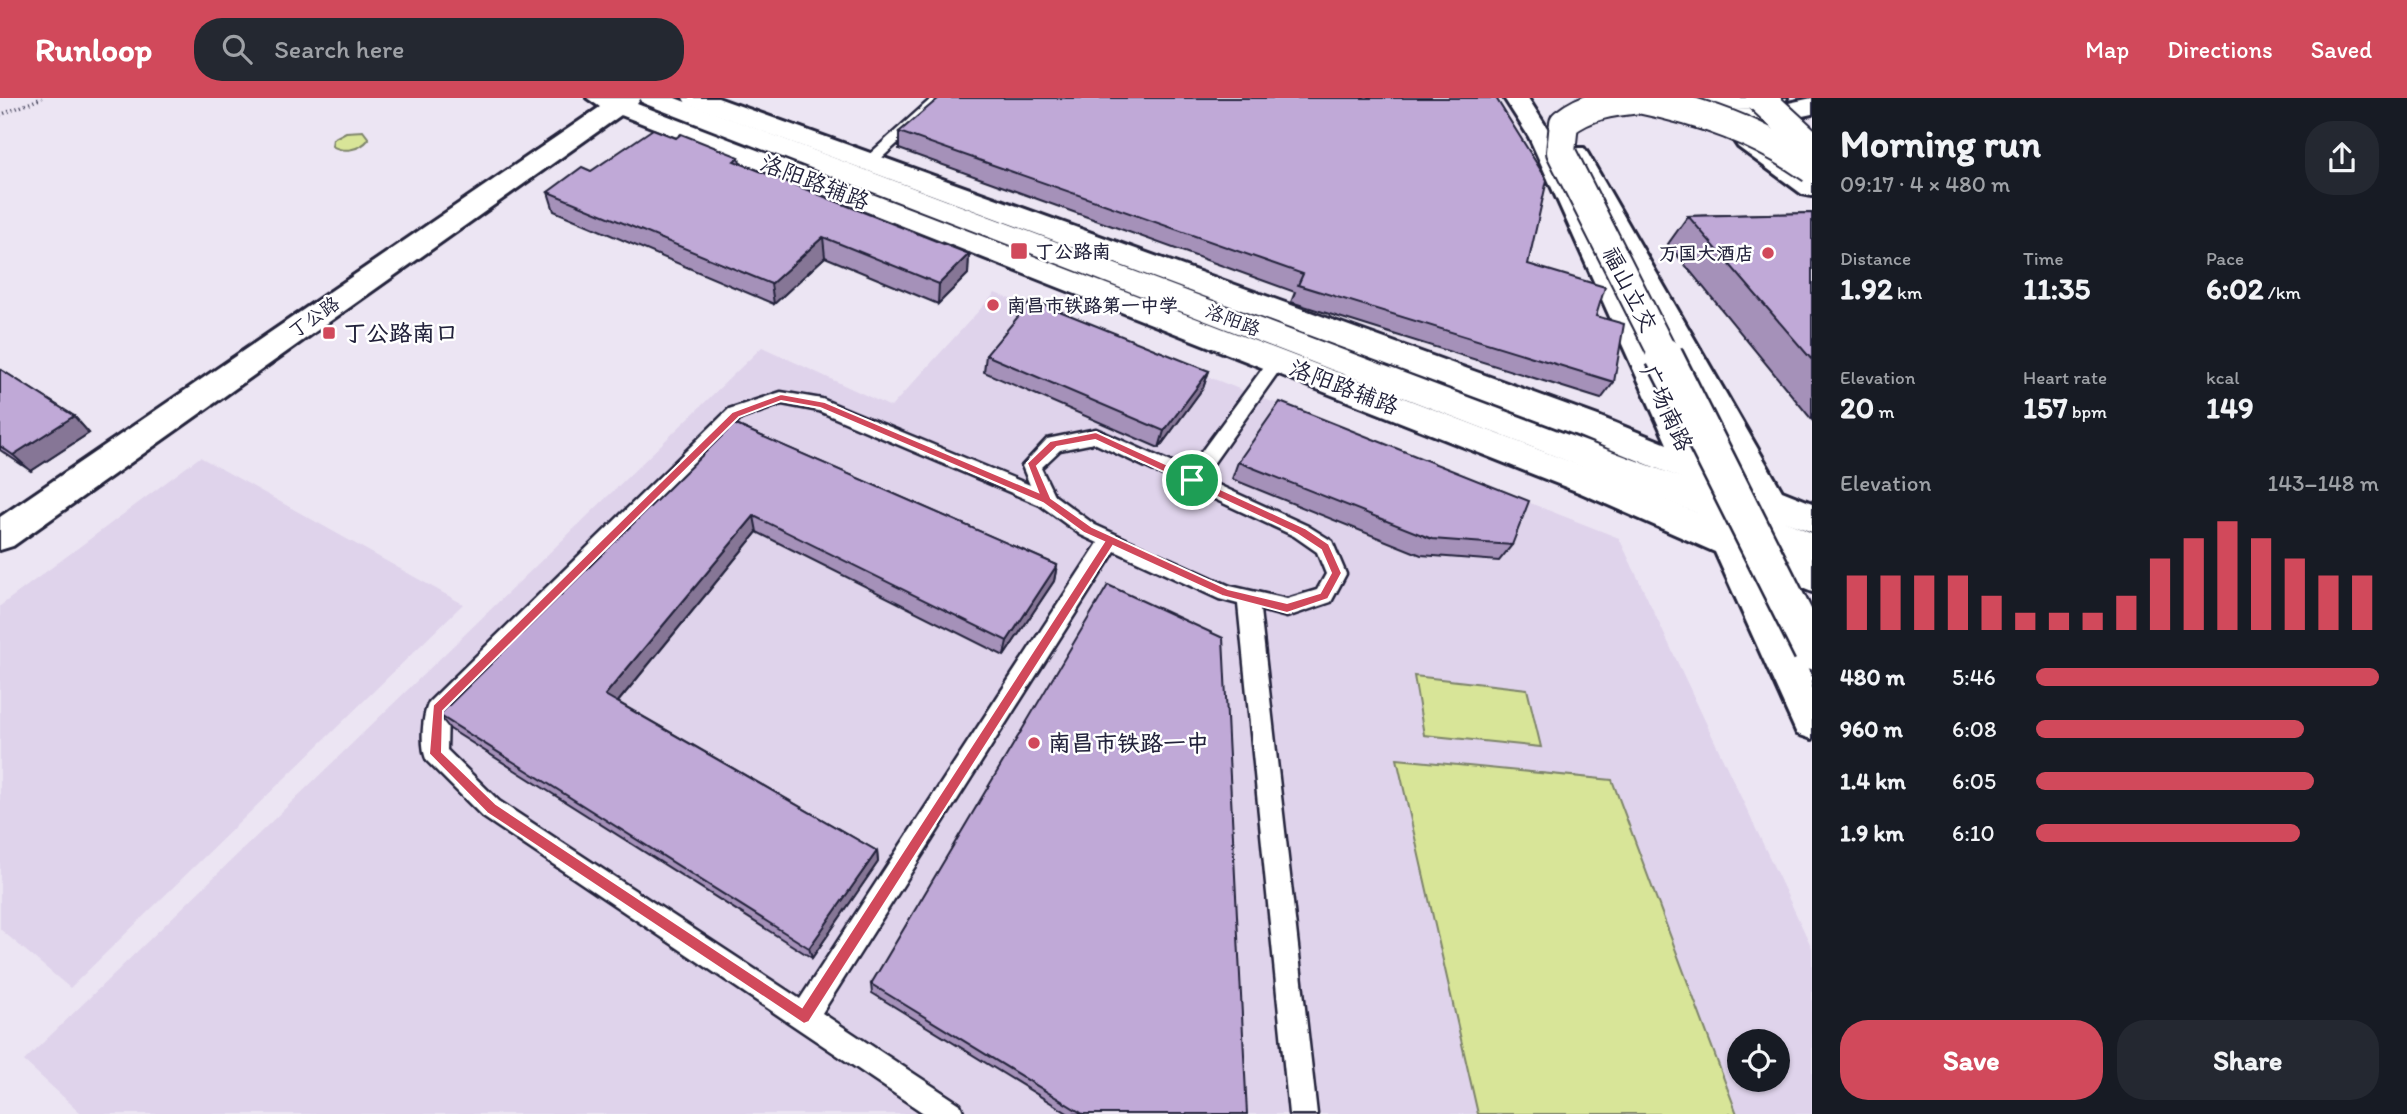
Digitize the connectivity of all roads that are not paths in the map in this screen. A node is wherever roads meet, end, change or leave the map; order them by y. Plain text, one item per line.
1 (652, 98) edge
2 (695, 98) edge
3 (940, 98) edge
4 (1516, 98) edge
5 (1527, 98) edge
6 (1568, 98) edge
7 (1760, 98) edge
8 (1775, 98) edge
9 (1788, 98) edge
10 (615, 100) edge
11 (1630, 102) edge
12 (1812, 106) edge
13 (1693, 118) junction
14 (1812, 122) edge
15 (1812, 146) edge
16 (1561, 152) junction
17 (869, 162) junction
18 (1812, 169) edge
19 (1812, 188) edge
20 (1277, 361) junction
21 (1696, 471) junction
22 (1192, 480) junction
23 (1047, 500) junction
24 (1769, 501) junction
25 (1712, 504) junction
26 (0, 536) edge
27 (1806, 536) edge
28 (1111, 540) junction
29 (1729, 541) junction
30 (1812, 577) edge
31 (1248, 598) junction
32 (1812, 651) edge
33 (1812, 722) edge
34 (804, 1017) junction
35 (950, 1114) edge
36 (1303, 1114) edge

1 - 25 main road, 洛阳路
2 - 17 main road, 洛阳路辅路
3 - 17 lane
4 - 21 main road, 广场南路
5 - 16 main road, 福山立交
6 - 11 main road
7 - 15 main road, bridge
8 - 11 main road, bridge
9 - 14 main road
10 - 20 main road, 洛阳路辅路
10 - 26 main road, 丁公路
11 - 13 main road
11 - 16 main road, bridge
11 - 18 main road, bridge
11 - 24 main road, 广场南路
12 - 13 main road
13 - 19 main road
16 - 32 main road, 福山立交, bridge
17 - 21 main road, 洛阳路辅路
20 - 22 lane
20 - 29 main road, 洛阳路辅路
21 - 24 main road, 洛阳路辅路
21 - 25 main road, 广场南路
22 - 23 lane
22 - 31 lane
23 - 28 lane
23 - 34 lane
24 - 27 main road, 广场南路
25 - 27 main road, 洛阳路
25 - 29 main road, 广场南路
27 - 30 main road, 广场南路
28 - 31 lane
28 - 34 lane
29 - 30 main road, 洛阳路辅路
29 - 33 main road, 广场南路
31 - 36 lane
34 - 35 lane

